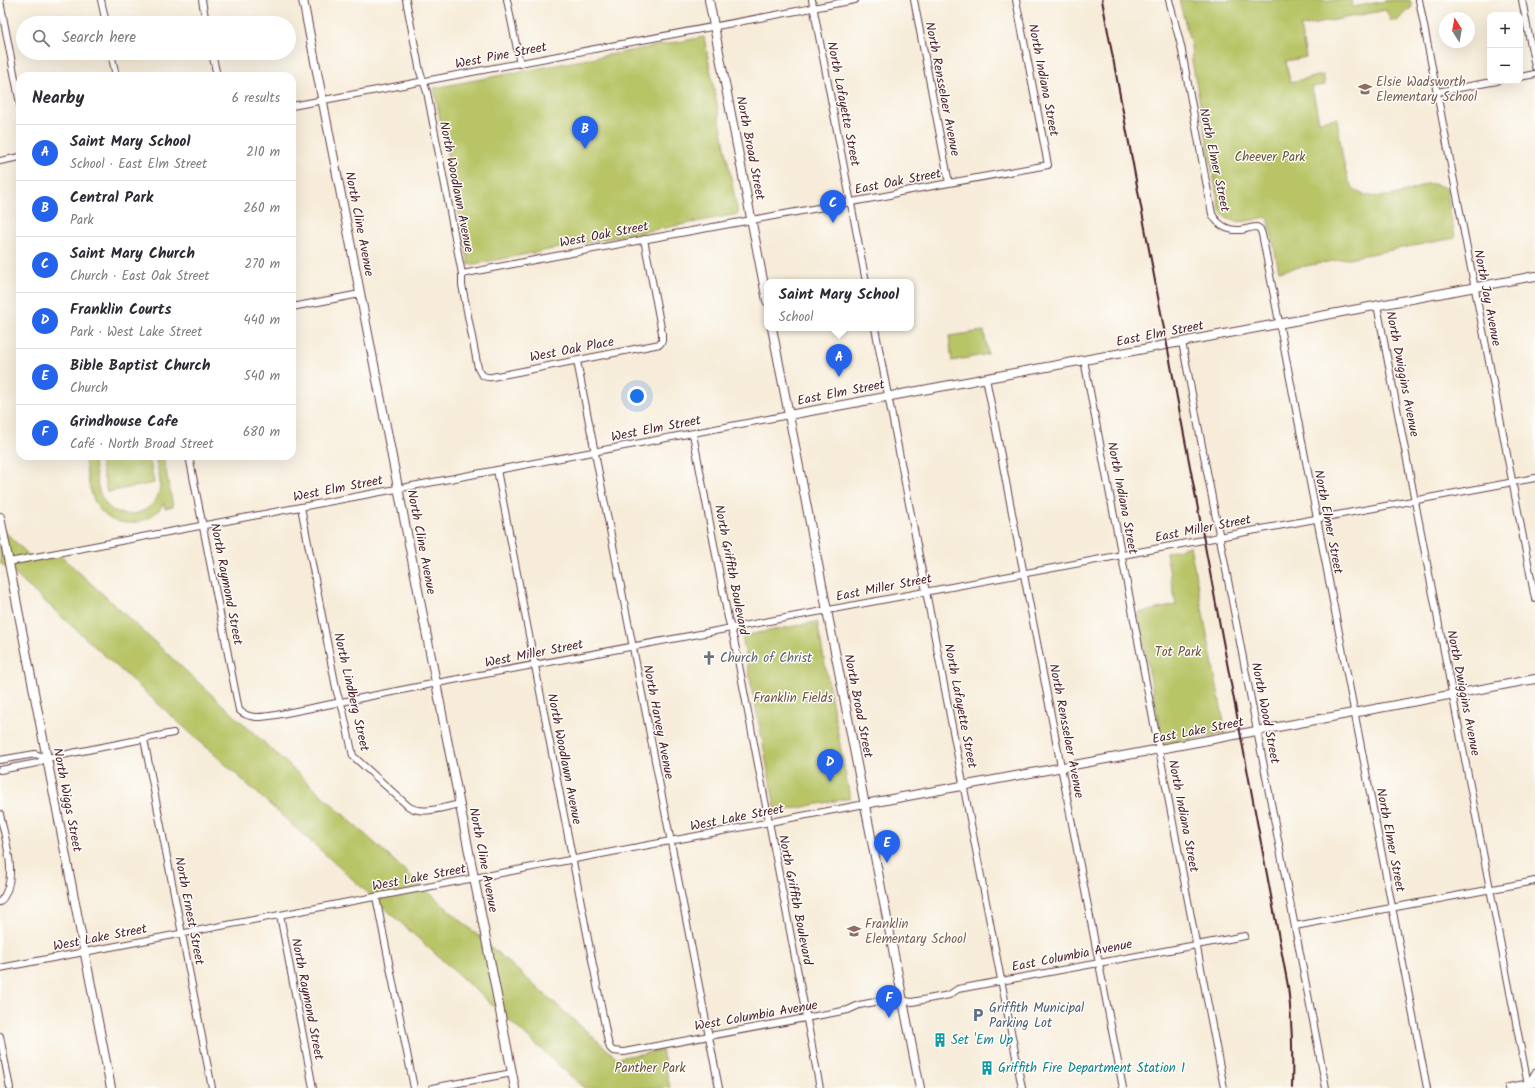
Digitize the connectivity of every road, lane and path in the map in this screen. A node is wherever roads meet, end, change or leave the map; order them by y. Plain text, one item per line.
1 (101, 0) edge
2 (202, 0) edge
3 (303, 0) edge
4 (406, 0) edge
5 (507, 0) edge
6 (709, 0) edge
7 (812, 0) edge
8 (855, 0) edge
9 (914, 0) edge
10 (1016, 0) edge
11 (1169, 0) edge
12 (1419, 0) edge
13 (1522, 0) edge
14 (0, 1) edge
15 (814, 8) junction
16 (104, 16) edge
17 (205, 16) edge
18 (714, 27) junction
19 (113, 60) edge
20 (214, 60) edge
21 (520, 64) junction
22 (1535, 67) edge
23 (115, 72) edge
24 (216, 72) edge
25 (1535, 74) edge
26 (1523, 76) edge
27 (423, 82) junction
28 (16, 83) edge
29 (1487, 83) edge
30 (1437, 92) junction
31 (322, 100) junction
32 (296, 105) edge
33 (16, 158) edge
34 (0, 161) edge
35 (1048, 165) joint
36 (949, 183) junction
37 (851, 203) junction
38 (751, 220) junction
39 (644, 239) junction
40 (462, 274) junction
41 (1535, 276) edge
42 (865, 279) edge
43 (764, 286) edge
44 (1474, 287) junction
45 (360, 294) junction
46 (1377, 305) junction
47 (296, 306) edge
48 (1279, 323) junction
49 (773, 331) edge
50 (876, 331) edge
51 (1182, 342) junction
52 (1084, 360) junction
53 (577, 361) junction
54 (485, 377) joint
55 (986, 378) junction
56 (889, 397) junction
57 (789, 415) junction
58 (693, 434) junction
59 (594, 452) junction
60 (190, 460) edge
61 (497, 470) junction
62 (1535, 478) edge
63 (1512, 482) junction
64 (399, 489) junction
65 (1414, 500) junction
66 (301, 507) junction
67 (0, 517) edge
68 (1316, 518) junction
69 (203, 525) junction
70 (1220, 537) junction
71 (1122, 555) junction
72 (9, 562) junction
73 (1024, 573) junction
74 (927, 591) junction
75 (1535, 599) edge
76 (827, 610) junction
77 (731, 628) junction
78 (633, 647) junction
79 (534, 665) junction
80 (1535, 679) edge
81 (437, 683) junction
82 (1452, 695) junction
83 (341, 703) junction
84 (1354, 713) junction
85 (245, 715) joint
86 (1258, 731) junction
87 (172, 733) dead end
88 (144, 738) junction
89 (1159, 750) junction
90 (47, 758) junction
91 (0, 760) edge
92 (1062, 768) junction
93 (0, 770) edge
94 (964, 787) junction
95 (460, 804) junction
96 (865, 804) junction
97 (0, 814) edge
98 (769, 823) junction
99 (670, 841) junction
100 (572, 860) junction
101 (474, 878) junction
102 (1535, 882) edge
103 (1490, 890) junction
104 (376, 897) junction
105 (0, 902) edge
106 (1391, 908) junction
107 (280, 915) junction
108 (1295, 926) junction
109 (182, 933) junction
110 (1245, 936) dead end
111 (1196, 944) junction
112 (85, 952) junction
113 (1099, 962) junction
114 (0, 968) edge
115 (1002, 981) junction
116 (904, 1000) junction
117 (806, 1018) junction
118 (0, 1036) edge
119 (709, 1036) junction
120 (612, 1050) joint
121 (1535, 1072) edge
122 (512, 1073) junction
123 (1532, 1084) edge
124 (10, 1088) edge
125 (111, 1088) edge
126 (212, 1088) edge
127 (313, 1088) edge
128 (414, 1088) edge
129 (432, 1088) edge
130 (515, 1088) edge
131 (719, 1088) edge
132 (820, 1088) edge
133 (920, 1088) edge
134 (1022, 1088) edge
135 (1123, 1088) edge
136 (1224, 1088) edge
137 (1326, 1088) edge
138 (1427, 1088) edge
139 (1509, 1088) edge

1 - 16 street
2 - 17 street
3 - 31 street, North Cline Avenue
4 - 27 street, North Woodlawn Avenue
5 - 21 street
6 - 18 street, North Broad Street
7 - 15 street, North Lafayette Street
8 - 15 street, West Pine Street
9 - 36 street, North Rensselaer Avenue
10 - 35 street, North Indiana Street
11 - 48 street, North Elmer Street
12 - 30 street, North Jay Avenue
13 - 22 street
14 - 28 street
15 - 18 street, West Pine Street
15 - 37 street, North Lafayette Street
18 - 21 street, West Pine Street
18 - 38 street, North Broad Street
19 - 23 street
20 - 24 street
21 - 27 street, West Pine Street
25 - 26 street
27 - 31 street, West Pine Street
27 - 40 street, North Woodlawn Avenue
29 - 30 street
30 - 44 street, North Jay Avenue
31 - 32 street, West Pine Street
31 - 45 street, North Cline Avenue
33 - 34 street
35 - 36 street, East Oak Street
36 - 37 street, East Oak Street
37 - 38 street, East Oak Street
37 - 42 street, North Lafayette Street
38 - 39 street, West Oak Street
38 - 43 street, North Broad Street
39 - 40 street, West Oak Street
39 - 53 street, West Oak Place
40 - 54 street, North Woodlawn Avenue
41 - 44 street, East Elm Street
44 - 46 street, East Elm Street
44 - 63 street, North Jay Avenue
45 - 47 street
45 - 64 street, North Cline Avenue
46 - 48 street, East Elm Street
46 - 65 street, North Dwiggins Avenue
48 - 51 street, East Elm Street
48 - 68 street, North Elmer Street
49 - 57 street, North Broad Street
50 - 56 street, North Lafayette Street
51 - 52 street, East Elm Street
51 - 70 street, North Wood Street
52 - 55 street, East Elm Street
52 - 71 street, North Indiana Street
53 - 54 street, West Oak Place
53 - 59 street, North Harvey Avenue
55 - 56 street, East Elm Street
55 - 73 street, North Rensselaer Avenue
56 - 57 street, East Elm Street
56 - 74 street, North Lafayette Street
57 - 58 street, West Elm Street
57 - 76 street, North Broad Street
58 - 59 street, West Elm Street
58 - 77 street, North Griffith Boulevard
59 - 61 street, West Elm Street
59 - 78 street, North Harvey Avenue
60 - 69 street, North Raymond Street
61 - 64 street, West Elm Street
61 - 79 street, North Woodlawn Avenue
62 - 63 street, East Miller Street
63 - 65 street, East Miller Street
63 - 75 street, North Jay Avenue
64 - 66 street, West Elm Street
64 - 81 street, North Cline Avenue
65 - 68 street, East Miller Street
65 - 82 street, North Dwiggins Avenue
66 - 69 street, West Elm Street
66 - 83 street, North Lindberg Street
67 - 72 street, North Wiggs Street
68 - 70 street, East Miller Street
68 - 84 street, North Elmer Street
69 - 72 street, West Elm Street
69 - 85 street, North Raymond Street
70 - 71 street, East Miller Street
70 - 86 street, North Wood Street
71 - 73 street, East Miller Street
71 - 89 street, North Indiana Street
72 - 90 street, North Wiggs Street
73 - 74 street, East Miller Street
73 - 92 street, North Rensselaer Avenue
74 - 76 street, East Miller Street
74 - 94 street, North Lafayette Street
76 - 77 street, West Miller Street
76 - 96 street, North Broad Street
77 - 78 street, West Miller Street
77 - 98 street, North Griffith Boulevard
78 - 79 street, West Miller Street
78 - 99 street, North Harvey Avenue
79 - 81 street, West Miller Street
79 - 100 street, North Woodlawn Avenue
80 - 82 street, East Lake Street
81 - 83 street, West Miller Street
81 - 95 street, North Cline Avenue
82 - 84 street, East Lake Street
82 - 103 street, North Dwiggins Avenue
83 - 85 street, West Miller Street
83 - 95 street, North Lindberg Street
84 - 86 street, East Lake Street
84 - 106 street, North Elmer Street
86 - 89 street, East Lake Street
86 - 108 street, North Wood Street
87 - 88 street
88 - 90 street
88 - 109 street, North Ernest Street
89 - 92 street, East Lake Street
89 - 111 street, North Indiana Street
90 - 91 street
90 - 93 street
90 - 112 street, North Wiggs Street
92 - 94 street, East Lake Street
92 - 113 street, North Rensselaer Avenue
94 - 96 street, East Lake Street
94 - 115 street, North Lafayette Street
95 - 101 street, North Cline Avenue
96 - 98 street, West Lake Street
96 - 116 street, North Broad Street
97 - 105 street
98 - 99 street, West Lake Street
98 - 117 street, North Griffith Boulevard
99 - 100 street, West Lake Street
99 - 119 street, North Harvey Avenue
100 - 101 street, West Lake Street
100 - 120 street, North Woodlawn Avenue
101 - 104 street, West Lake Street
101 - 122 street, North Cline Avenue
102 - 103 street
103 - 106 street
103 - 123 street, North Dwiggins Avenue
104 - 107 street, West Lake Street
104 - 128 street
106 - 108 street
106 - 138 street, North Elmer Street
107 - 109 street, West Lake Street
107 - 127 street, North Raymond Street
108 - 137 street, North Wood Street
109 - 112 street, West Lake Street
109 - 126 street, North Ernest Street
110 - 111 street, East Columbia Avenue
111 - 113 street, East Columbia Avenue
111 - 136 street, North Indiana Street
112 - 114 street, West Lake Street
112 - 125 street, North Wiggs Street
113 - 115 street, East Columbia Avenue
113 - 135 street, North Rensselaer Avenue
115 - 116 street, East Columbia Avenue
115 - 134 street, North Lafayette Street
116 - 117 street, West Columbia Avenue
116 - 133 street, North Broad Street
117 - 119 street, West Columbia Avenue
117 - 132 street, North Griffith Boulevard
118 - 124 street
119 - 120 street, West Columbia Avenue
119 - 131 street, North Harvey Avenue
121 - 123 street
122 - 129 street
122 - 130 street, North Cline Avenue
123 - 139 street

